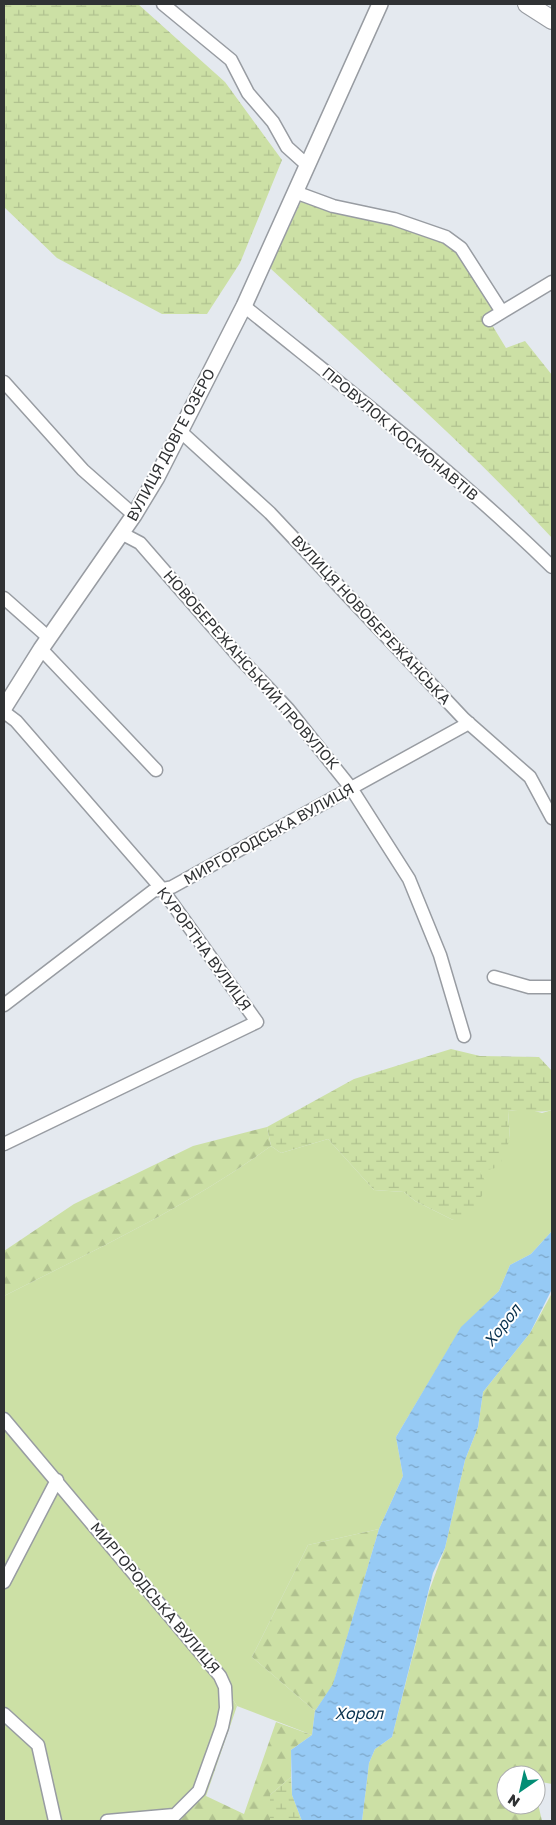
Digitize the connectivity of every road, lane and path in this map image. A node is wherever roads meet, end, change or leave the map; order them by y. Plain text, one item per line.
1 (163, 4) edge
2 (380, 4) edge
3 (527, 4) edge
4 (552, 20) edge
5 (307, 165) junction
6 (295, 192) junction
7 (552, 282) edge
8 (244, 306) junction
9 (502, 312) junction
10 (489, 320) dead end
11 (4, 382) edge
12 (180, 431) junction
13 (134, 515) junction
14 (122, 533) junction
15 (552, 567) edge
16 (4, 598) edge
17 (45, 644) junction
18 (4, 710) edge
19 (469, 723) junction
20 (156, 770) dead end
21 (351, 788) junction
22 (552, 818) edge
23 (162, 889) junction
24 (494, 977) dead end
25 (552, 987) edge
26 (4, 1005) edge
27 (464, 1036) dead end
28 (4, 1144) edge
29 (4, 1419) edge
30 (57, 1480) junction
31 (4, 1582) edge
32 (4, 1714) edge
33 (171, 1818) edge
34 (55, 1821) edge
35 (107, 1821) edge

1 - 5 street
2 - 5 street, ВУЛИЦЯ ДОВГЕ ОЗЕРО
3 - 4 main road
5 - 6 street, ВУЛИЦЯ ДОВГЕ ОЗЕРО
6 - 8 street, ВУЛИЦЯ ДОВГЕ ОЗЕРО
6 - 9 street
7 - 9 street
8 - 12 street, ВУЛИЦЯ ДОВГЕ ОЗЕРО
8 - 15 street, ПРОВУЛОК КОСМОНАВТІВ
9 - 10 street
11 - 13 street
12 - 13 street, ВУЛИЦЯ ДОВГЕ ОЗЕРО
12 - 19 street, ВУЛИЦЯ НОВОБЕРЕЖАНСЬКА
13 - 14 street, ВУЛИЦЯ ДОВГЕ ОЗЕРО
14 - 17 street, ВУЛИЦЯ ДОВГЕ ОЗЕРО
14 - 21 street, НОВОБЕРЕЖАНСЬКИЙ ПРОВУЛОК
16 - 17 street
17 - 18 street, ВУЛИЦЯ ДОВГЕ ОЗЕРО
17 - 20 street
18 - 23 street, КУРОРТНА ВУЛИЦЯ
19 - 21 street, МИРГОРОДСЬКА ВУЛИЦЯ
19 - 22 street, ВУЛИЦЯ НОВОБЕРЕЖАНСЬКА
21 - 23 street, МИРГОРОДСЬКА ВУЛИЦЯ
21 - 27 street, НОВОБЕРЕЖАНСЬКИЙ ПРОВУЛОК
23 - 26 street, МИРГОРОДСЬКА ВУЛИЦЯ
23 - 28 street, КУРОРТНА ВУЛИЦЯ
24 - 25 street
29 - 30 street, МИРГОРОДСЬКА ВУЛИЦЯ
30 - 31 street
30 - 33 street, МИРГОРОДСЬКА ВУЛИЦЯ
32 - 34 street
33 - 35 street

